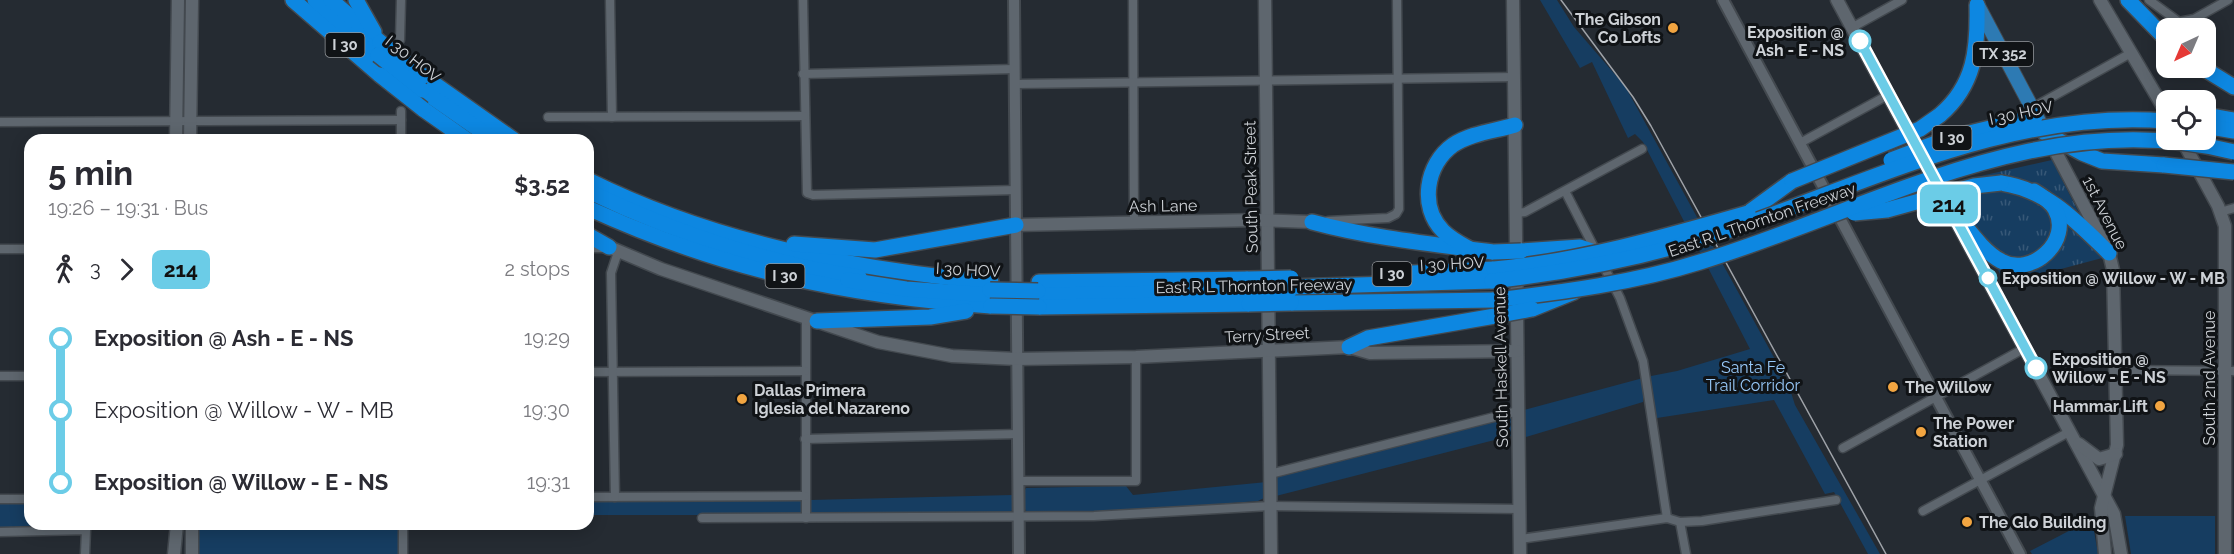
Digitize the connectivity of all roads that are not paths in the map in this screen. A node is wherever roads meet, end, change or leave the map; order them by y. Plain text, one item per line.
1 (178, 0) edge
2 (192, 0) edge
3 (293, 0) edge
4 (356, 0) edge
5 (401, 0) edge
6 (610, 0) edge
7 (803, 0) edge
8 (1014, 0) edge
9 (1133, 0) edge
10 (1265, 0) edge
11 (1397, 0) edge
12 (1513, 0) edge
13 (1723, 0) edge
14 (1837, 0) edge
15 (1902, 0) edge
16 (2100, 0) edge
17 (2105, 0) edge
18 (2128, 0) edge
19 (2149, 0) edge
20 (2228, 0) edge
21 (1976, 2) edge
22 (320, 7) edge
23 (2112, 20) junction
24 (1852, 27) junction
25 (2156, 29) edge
26 (400, 40) dead end
27 (2131, 53) junction
28 (379, 58) junction
29 (1015, 69) junction
30 (803, 74) junction
31 (2216, 76) edge
32 (1515, 77) junction
33 (1398, 78) junction
34 (1267, 80) junction
35 (1134, 82) junction
36 (1016, 84) junction
37 (2234, 87) edge
38 (422, 92) junction
39 (1890, 94) junction
40 (2156, 94) edge
41 (2032, 108) junction
42 (2156, 111) edge
43 (804, 116) junction
44 (548, 117) dead end
45 (612, 117) junction
46 (2216, 117) edge
47 (2234, 120) edge
48 (176, 121) junction
49 (190, 121) junction
50 (2156, 121) edge
51 (0, 123) edge
52 (1515, 125) junction
53 (2156, 127) edge
54 (2216, 128) edge
55 (2234, 131) edge
56 (2045, 133) junction
57 (176, 134) edge
58 (190, 134) edge
59 (401, 134) edge
60 (450, 134) edge
61 (461, 134) edge
62 (478, 134) edge
63 (485, 134) edge
64 (502, 134) edge
65 (2216, 134) edge
66 (2234, 137) edge
67 (1800, 143) junction
68 (1642, 149) dead end
69 (2187, 150) edge
70 (2234, 152) edge
71 (2234, 172) edge
72 (594, 183) edge
73 (1016, 190) junction
74 (1565, 191) junction
75 (2034, 191) junction
76 (594, 194) edge
77 (594, 199) edge
78 (2234, 208) edge
79 (594, 210) edge
80 (1953, 211) junction
81 (2220, 212) junction
82 (1516, 213) junction
83 (1748, 213) junction
84 (1833, 215) junction
85 (1267, 220) junction
86 (1312, 222) junction
87 (1134, 223) junction
88 (1016, 225) junction
89 (713, 231) junction
90 (594, 238) edge
91 (594, 248) edge
92 (0, 249) edge
93 (24, 249) edge
94 (614, 249) junction
95 (1470, 249) junction
96 (1598, 253) junction
97 (2109, 253) junction
98 (1493, 284) junction
99 (1582, 289) junction
100 (1248, 290) junction
101 (1290, 290) junction
102 (991, 293) junction
103 (1039, 294) junction
104 (811, 319) junction
105 (1349, 347) junction
106 (2025, 348) junction
107 (1517, 351) junction
108 (1270, 352) junction
109 (1136, 357) junction
110 (1017, 359) junction
111 (2117, 370) junction
112 (613, 371) junction
113 (805, 371) junction
114 (2230, 371) edge
115 (594, 372) edge
116 (0, 376) edge
117 (24, 376) edge
118 (1936, 398) junction
119 (1518, 411) junction
120 (1018, 434) junction
121 (2072, 436) junction
122 (805, 439) junction
123 (1843, 448) dead end
124 (2116, 454) junction
125 (1270, 474) junction
126 (1980, 480) junction
127 (1018, 481) junction
128 (805, 496) junction
129 (594, 497) edge
130 (615, 497) junction
131 (2103, 497) junction
132 (0, 499) edge
133 (24, 499) edge
134 (1836, 500) dead end
135 (1270, 506) junction
136 (1520, 509) junction
137 (1923, 512) dead end
138 (1019, 517) junction
139 (702, 518) dead end
140 (806, 518) junction
141 (1667, 518) junction
142 (1680, 522) junction
143 (176, 530) edge
144 (192, 530) edge
145 (403, 530) edge
146 (0, 532) edge
147 (1520, 539) junction
148 (85, 554) edge
149 (174, 554) edge
150 (192, 554) edge
151 (403, 554) edge
152 (1019, 554) edge
153 (1271, 554) edge
154 (1520, 554) edge
155 (1686, 554) edge
156 (2020, 554) edge
157 (2105, 554) edge
158 (2121, 554) edge
159 (2225, 554) edge

1 - 48 main road
2 - 49 main road
3 - 22 highway, I 30
4 - 28 highway
5 - 26 street
6 - 45 street
7 - 30 street
8 - 29 street
9 - 35 street
10 - 34 main road, South Peak Street
11 - 33 street
12 - 32 main road, South Haskell Avenue
13 - 67 street
14 - 24 main road
15 - 24 street
16 - 23 main road
17 - 23 main road
18 - 25 highway
19 - 20 street
21 - 41 main road, 1st Avenue / TX 352
21 - 83 highway, bridge
22 - 28 highway, I 30
22 - 28 highway, I 30 HOV
22 - 28 highway, I 30
23 - 27 main road
24 - 39 main road
27 - 40 main road
27 - 41 street
28 - 38 highway, I 30, bridge
28 - 38 highway, I 30, bridge
29 - 30 street
29 - 36 street
30 - 43 street
31 - 37 highway
32 - 33 street
32 - 52 main road, South Haskell Avenue
33 - 34 street
33 - 86 street
34 - 35 street
34 - 85 main road, South Peak Street
35 - 36 street
35 - 87 street
36 - 73 street
38 - 60 highway
38 - 61 highway, I 30
38 - 62 highway, I 30 HOV
38 - 63 highway, I 30 HOV
38 - 64 highway, I 30
39 - 67 street
39 - 80 main road
41 - 56 main road, 1st Avenue / TX 352
42 - 83 highway, East R L Thornton Freeway / I 30, bridge
43 - 45 street
43 - 73 street
44 - 45 street
46 - 47 highway
48 - 49 street
48 - 51 street
48 - 57 main road
49 - 58 main road
49 - 59 street
50 - 98 highway, I 30 HOV, bridge
52 - 82 main road, South Haskell Avenue
52 - 95 highway
53 - 98 highway, I 30 HOV, bridge
54 - 55 highway
56 - 71 highway, bridge
56 - 97 main road, 1st Avenue
65 - 66 highway
67 - 118 street
68 - 74 street
69 - 81 main road, South 2nd Avenue
70 - 84 highway, East R L Thornton Freeway / I 30, bridge
72 - 89 highway, East R L Thornton Freeway / I 30
73 - 88 street
74 - 82 street
74 - 141 street
75 - 80 highway
75 - 84 highway, bridge
75 - 97 highway
76 - 102 highway, I 30 HOV
77 - 102 highway, I 30 HOV
78 - 81 street
79 - 102 highway, East R L Thornton Freeway / I 30
80 - 106 main road
81 - 114 main road, South 2nd Avenue
82 - 107 main road, South Haskell Avenue
83 - 96 highway, East R L Thornton Freeway / I 30, bridge
84 - 99 highway, East R L Thornton Freeway / I 30, bridge
85 - 86 main road, Ash Lane
85 - 87 main road, Ash Lane
85 - 108 main road, South Peak Street
86 - 95 highway
87 - 88 main road, Ash Lane
88 - 89 highway
88 - 110 street
89 - 102 highway, East R L Thornton Freeway / I 30
90 - 94 highway
91 - 94 street
92 - 93 street
94 - 104 main road
94 - 112 street
95 - 96 highway, bridge
96 - 98 highway, East R L Thornton Freeway / I 30, bridge
97 - 111 main road, 1st Avenue
98 - 99 highway, East R L Thornton Freeway / I 30, bridge
98 - 101 highway, East R L Thornton Freeway / I 30
98 - 101 highway, East R L Thornton Freeway / I 30
99 - 105 highway, bridge
100 - 101 highway, East R L Thornton Freeway / I 30, bridge
100 - 101 highway, East R L Thornton Freeway / I 30, bridge
100 - 103 highway, East R L Thornton Freeway / I 30
100 - 103 highway, East R L Thornton Freeway / I 30
102 - 103 highway, East R L Thornton Freeway / I 30
102 - 103 highway, East R L Thornton Freeway / I 30, bridge
102 - 104 highway
104 - 110 main road
104 - 113 street
105 - 107 main road, Terry Street
105 - 108 main road, Terry Street
106 - 118 street
106 - 121 main road
107 - 119 main road, South Haskell Avenue
108 - 109 main road, Terry Street
108 - 125 main road, South Peak Street
109 - 110 main road, Terry Street
109 - 127 street
110 - 120 street
111 - 114 street
111 - 124 main road, 1st Avenue
112 - 113 street
112 - 115 street
112 - 130 street
113 - 122 street
114 - 159 main road, South 2nd Avenue
116 - 117 street
118 - 123 street
118 - 126 street
119 - 125 street
119 - 136 main road, South Haskell Avenue
120 - 122 street
120 - 127 street
121 - 124 main road
121 - 126 street
121 - 131 main road
122 - 128 street
124 - 131 main road, 1st Avenue
125 - 135 main road, South Peak Street
126 - 137 street
126 - 156 street
127 - 138 street
128 - 130 street
128 - 140 street
129 - 130 street
131 - 157 main road
131 - 158 main road
132 - 133 street
134 - 142 street
135 - 136 street
135 - 138 street
135 - 153 main road, South Peak Street
136 - 147 main road, South Haskell Avenue
138 - 140 street
138 - 152 street
139 - 140 street
141 - 142 street
141 - 147 street
142 - 155 street
143 - 149 main road
144 - 150 main road
145 - 151 street
146 - 148 street
147 - 154 main road, South Haskell Avenue

